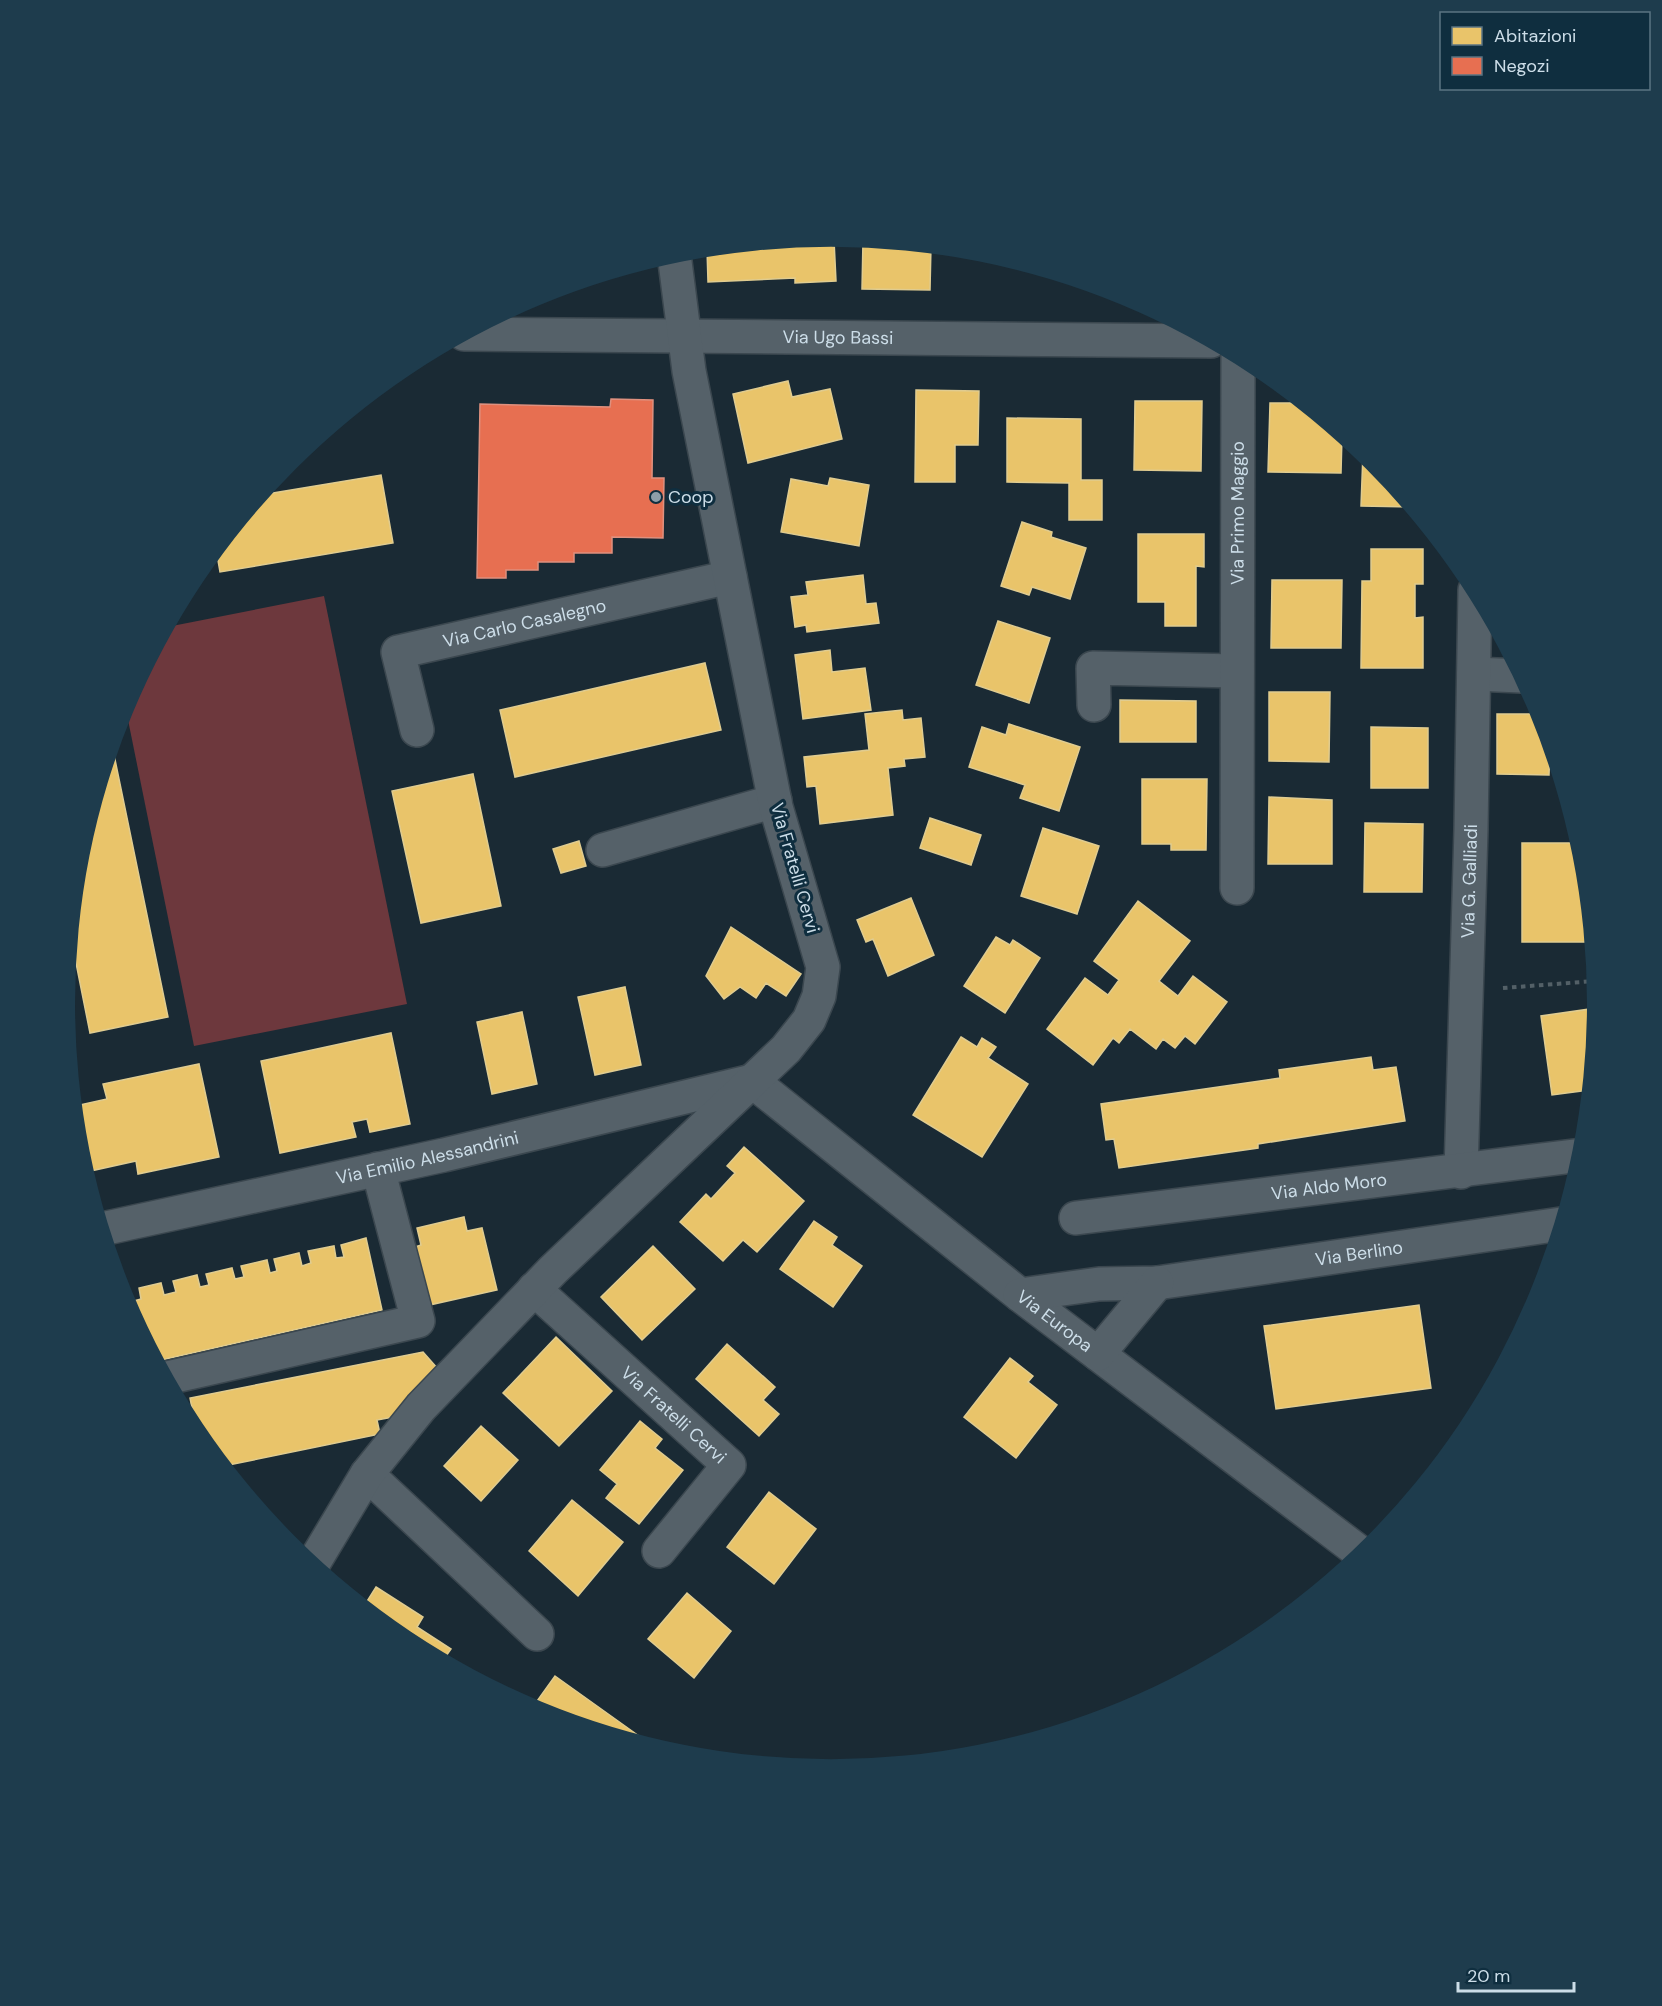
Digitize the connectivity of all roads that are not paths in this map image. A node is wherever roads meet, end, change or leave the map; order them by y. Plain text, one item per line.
1 (675, 264) edge
2 (480, 334) edge
3 (683, 336) junction
4 (1195, 341) edge
5 (1238, 366) edge
6 (730, 577) junction
7 (1475, 607) edge
8 (1237, 671) junction
9 (1474, 674) junction
10 (1512, 676) edge
11 (1094, 705) dead end
12 (417, 730) dead end
13 (775, 801) junction
14 (603, 850) dead end
15 (1237, 888) dead end
16 (752, 1081) junction
17 (1571, 1157) edge
18 (378, 1169) junction
19 (1461, 1172) junction
20 (1076, 1218) dead end
21 (1553, 1225) edge
22 (109, 1227) edge
23 (1157, 1283) junction
24 (534, 1289) junction
25 (1020, 1295) junction
26 (1098, 1354) junction
27 (174, 1376) edge
28 (367, 1474) junction
29 (1354, 1548) edge
30 (658, 1551) dead end
31 (317, 1557) edge
32 (537, 1634) dead end

1 - 3 street, Via Fratelli Cervi
2 - 3 street, Via Ugo Bassi
3 - 4 street, Via Ugo Bassi
3 - 6 street, Via Fratelli Cervi
5 - 8 street, Via Primo Maggio
6 - 12 street, Via Carlo Casalegno
6 - 13 street, Via Fratelli Cervi
7 - 9 street, Via G. Galliadi
8 - 11 street
8 - 15 street, Via Primo Maggio
9 - 10 street
9 - 19 street, Via G. Galliadi
13 - 14 street
13 - 16 street, Via Fratelli Cervi
16 - 18 street, Via Emilio Alessandrini
16 - 24 street, Via Fratelli Cervi
16 - 25 street, Via Europa
17 - 19 street, Via Aldo Moro
18 - 22 street, Via Emilio Alessandrini
18 - 27 street
19 - 20 street, Via Aldo Moro
21 - 23 street, Via Berlino
23 - 25 street, Via Berlino
23 - 26 street
24 - 28 street, Via Fratelli Cervi
24 - 30 street, Via Fratelli Cervi
25 - 26 street, Via Europa
26 - 29 street, Via Europa
28 - 31 street, Via Fratelli Cervi
28 - 32 street

